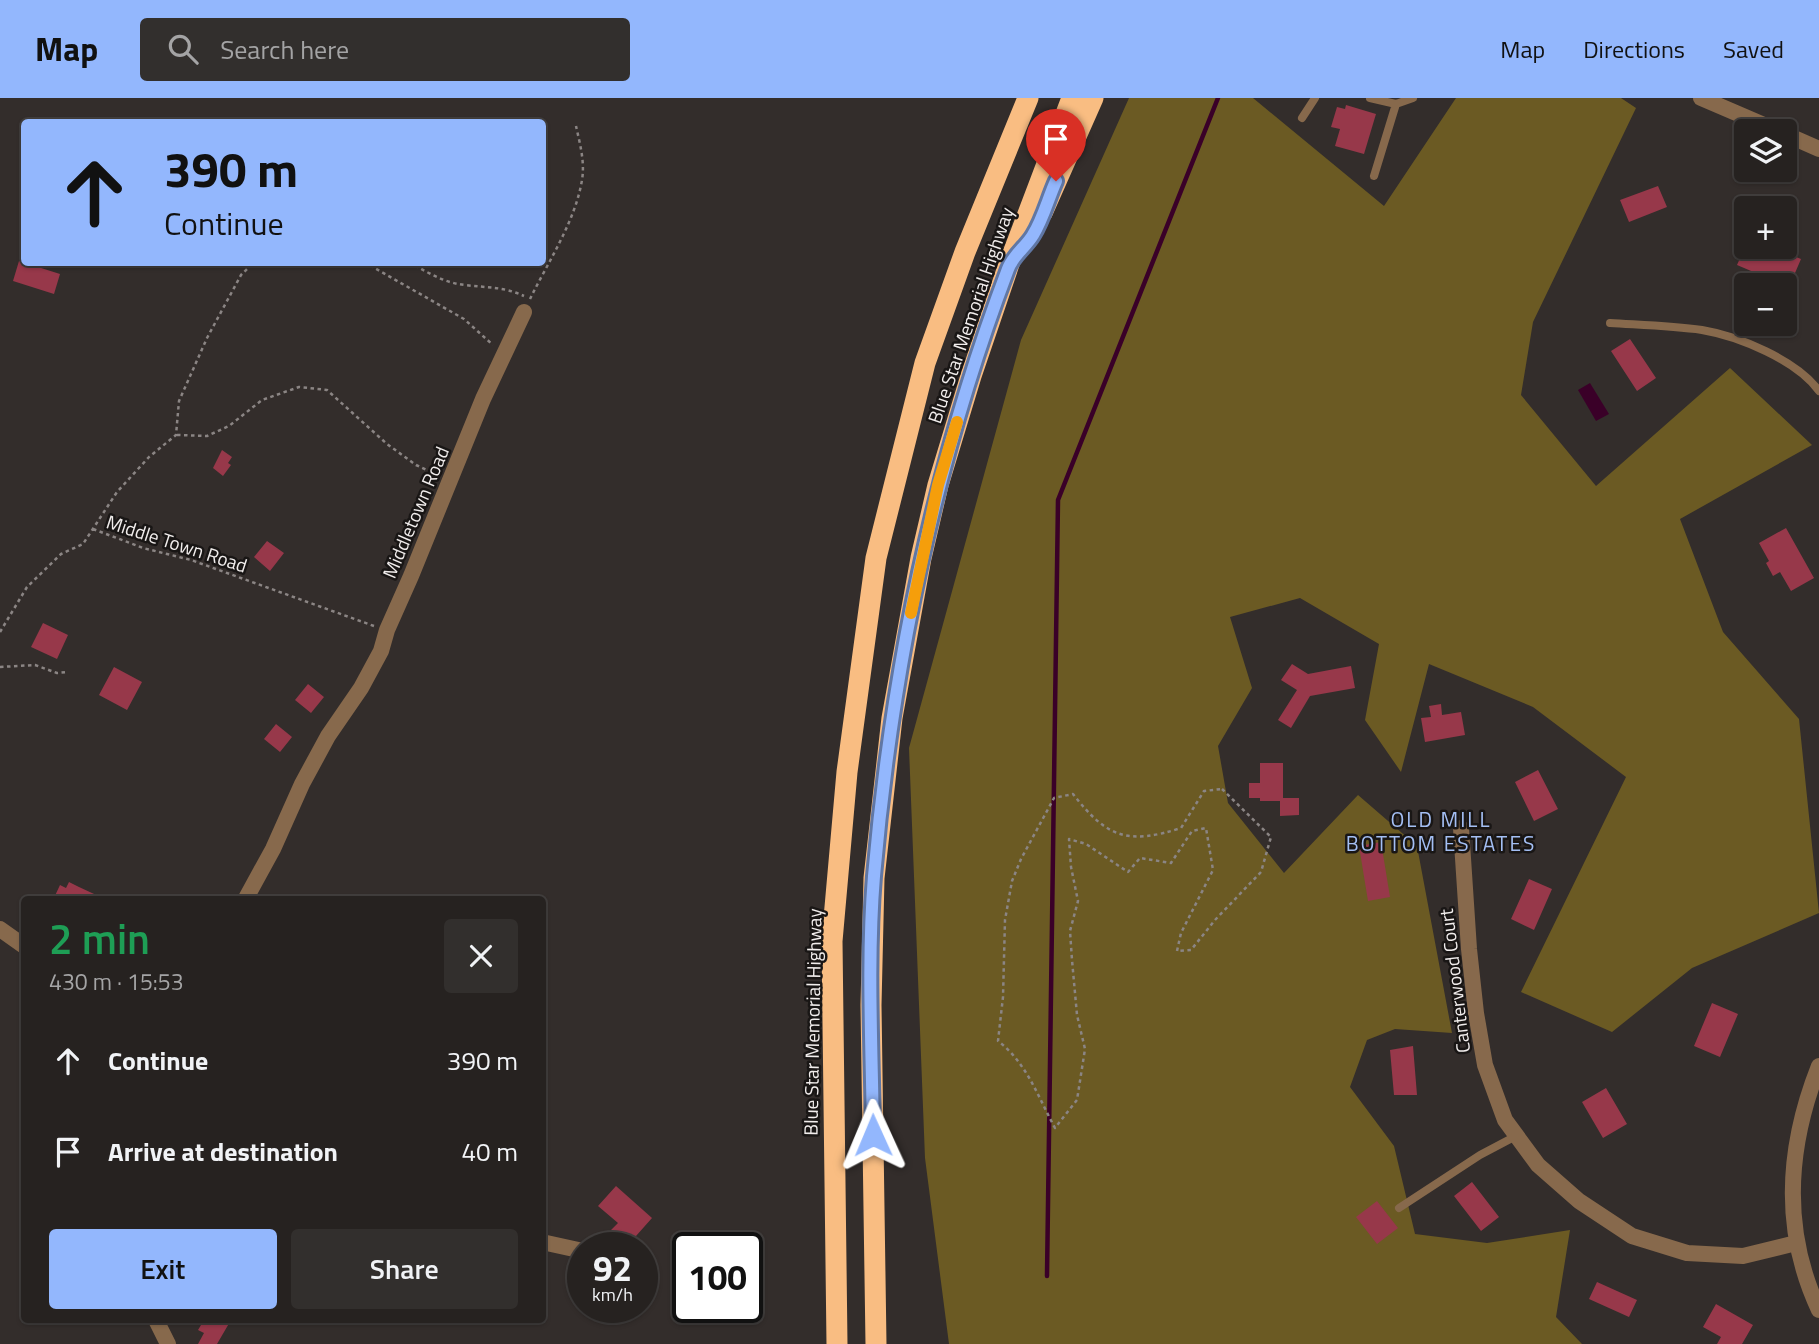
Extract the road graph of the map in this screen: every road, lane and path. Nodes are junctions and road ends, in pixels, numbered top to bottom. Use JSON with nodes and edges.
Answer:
{"nodes":[{"id":1,"x":1028,"y":98,"type":"edge"},
{"id":2,"x":1072,"y":98,"type":"edge"},
{"id":3,"x":1093,"y":98,"type":"edge"},
{"id":4,"x":1315,"y":98,"type":"edge"},
{"id":5,"x":1370,"y":98,"type":"edge"},
{"id":6,"x":1413,"y":98,"type":"edge"},
{"id":7,"x":1701,"y":98,"type":"edge"},
{"id":8,"x":1395,"y":104,"type":"junction"},
{"id":9,"x":1302,"y":118,"type":"dead end"},
{"id":10,"x":1750,"y":119,"type":"edge"},
{"id":11,"x":576,"y":127,"type":"dead end"},
{"id":12,"x":1797,"y":139,"type":"edge"},
{"id":13,"x":1819,"y":149,"type":"edge"},
{"id":14,"x":1374,"y":176,"type":"dead end"},
{"id":15,"x":1009,"y":264,"type":"junction"},
{"id":16,"x":250,"y":266,"type":"edge"},
{"id":17,"x":371,"y":266,"type":"edge"},
{"id":18,"x":416,"y":266,"type":"edge"},
{"id":19,"x":527,"y":305,"type":"junction"},
{"id":20,"x":1610,"y":323,"type":"dead end"},
{"id":21,"x":498,"y":369,"type":"junction"},
{"id":22,"x":1819,"y":391,"type":"edge"},
{"id":23,"x":176,"y":435,"type":"junction"},
{"id":24,"x":451,"y":481,"type":"junction"},
{"id":25,"x":93,"y":529,"type":"junction"},
{"id":26,"x":387,"y":630,"type":"junction"},
{"id":27,"x":0,"y":632,"type":"edge"},
{"id":28,"x":0,"y":667,"type":"edge"},
{"id":29,"x":68,"y":672,"type":"dead end"},
{"id":30,"x":1222,"y":789,"type":"joint"},
{"id":31,"x":1461,"y":828,"type":"dead end"},
{"id":32,"x":247,"y":896,"type":"edge"},
{"id":33,"x":0,"y":929,"type":"edge"},
{"id":34,"x":21,"y":944,"type":"edge"},
{"id":35,"x":1819,"y":1066,"type":"edge"},
{"id":36,"x":1517,"y":1136,"type":"junction"},
{"id":37,"x":1399,"y":1209,"type":"dead end"},
{"id":38,"x":546,"y":1243,"type":"edge"},
{"id":39,"x":1796,"y":1243,"type":"junction"},
{"id":40,"x":567,"y":1247,"type":"edge"},
{"id":41,"x":1819,"y":1310,"type":"edge"},
{"id":42,"x":158,"y":1323,"type":"edge"},
{"id":43,"x":168,"y":1344,"type":"edge"},
{"id":44,"x":837,"y":1344,"type":"edge"},
{"id":45,"x":876,"y":1344,"type":"edge"}],
"edges":[{"from":1,"to":44,"type":"highway","name":"Blue Star Memorial Highway"},
{"from":2,"to":15,"type":"highway","name":"Blue Star Memorial Highway"},
{"from":3,"to":15,"type":"highway"},
{"from":4,"to":9,"type":"lane"},
{"from":5,"to":8,"type":"lane"},
{"from":6,"to":8,"type":"lane"},
{"from":7,"to":10,"type":"street"},
{"from":8,"to":14,"type":"lane"},
{"from":11,"to":19,"type":"path"},
{"from":12,"to":13,"type":"street"},
{"from":15,"to":45,"type":"highway","name":"Blue Star Memorial Highway"},
{"from":16,"to":23,"type":"path"},
{"from":17,"to":21,"type":"path"},
{"from":18,"to":19,"type":"path"},
{"from":19,"to":21,"type":"street","name":"Middletown Road"},
{"from":20,"to":22,"type":"lane"},
{"from":21,"to":24,"type":"street","name":"Middletown Road"},
{"from":23,"to":24,"type":"path"},
{"from":23,"to":25,"type":"path"},
{"from":24,"to":26,"type":"street","name":"Middletown Road"},
{"from":25,"to":26,"type":"path","name":"Middle Town Road"},
{"from":25,"to":27,"type":"path","name":"Middle Town Road"},
{"from":26,"to":32,"type":"street","name":"Middletown Road"},
{"from":28,"to":29,"type":"path"},
{"from":30,"to":30,"type":"path"},
{"from":31,"to":36,"type":"street","name":"Canterwood Court"},
{"from":33,"to":34,"type":"street"},
{"from":35,"to":39,"type":"street"},
{"from":36,"to":37,"type":"lane"},
{"from":36,"to":39,"type":"street","name":"Canterwood Court"},
{"from":38,"to":40,"type":"street"},
{"from":39,"to":41,"type":"street"},
{"from":42,"to":43,"type":"street"}]}
